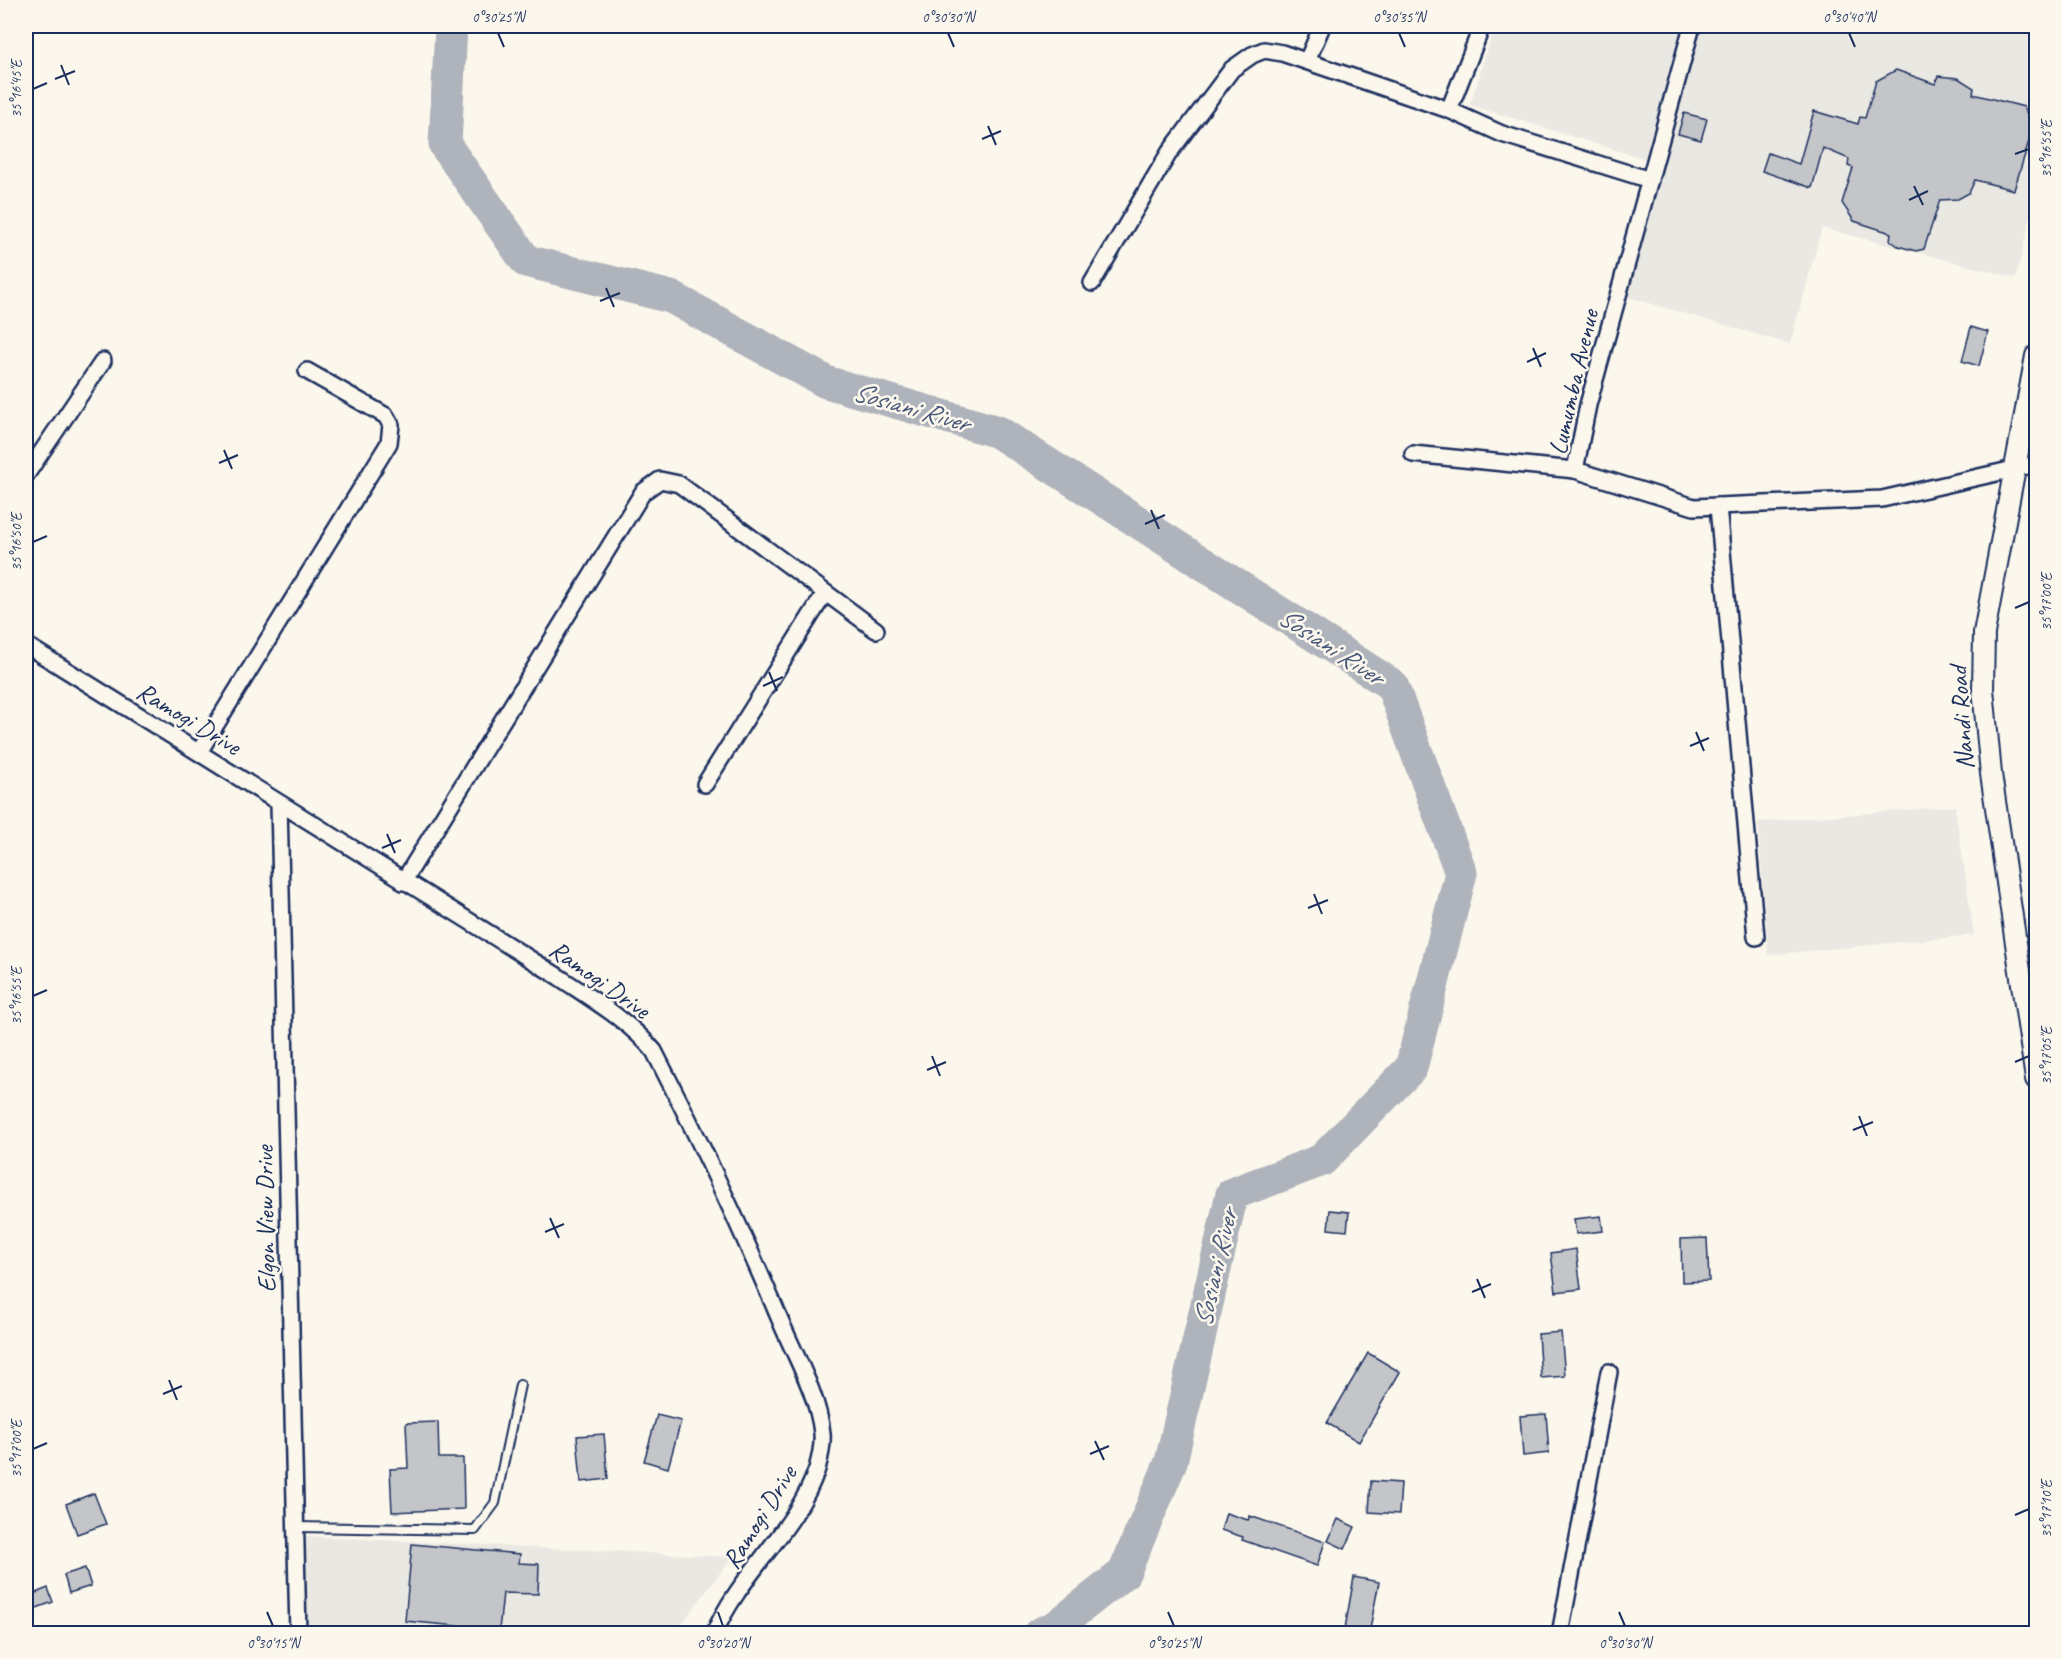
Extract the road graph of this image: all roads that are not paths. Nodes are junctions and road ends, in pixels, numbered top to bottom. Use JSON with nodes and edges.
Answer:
{"nodes":[{"id":1,"x":1322,"y":26,"type":"edge"},
{"id":2,"x":1482,"y":26,"type":"edge"},
{"id":3,"x":1692,"y":26,"type":"edge"},
{"id":4,"x":1307,"y":61,"type":"junction"},
{"id":5,"x":1449,"y":110,"type":"junction"},
{"id":6,"x":1650,"y":180,"type":"junction"},
{"id":7,"x":1092,"y":283,"type":"dead end"},
{"id":8,"x":2037,"y":356,"type":"edge"},
{"id":9,"x":103,"y":361,"type":"dead end"},
{"id":10,"x":307,"y":371,"type":"dead end"},
{"id":11,"x":1413,"y":453,"type":"dead end"},
{"id":12,"x":2037,"y":464,"type":"edge"},
{"id":13,"x":1575,"y":470,"type":"junction"},
{"id":14,"x":2016,"y":470,"type":"junction"},
{"id":15,"x":26,"y":475,"type":"edge"},
{"id":16,"x":1718,"y":506,"type":"junction"},
{"id":17,"x":825,"y":593,"type":"junction"},
{"id":18,"x":876,"y":630,"type":"dead end"},
{"id":19,"x":26,"y":645,"type":"edge"},
{"id":20,"x":198,"y":752,"type":"junction"},
{"id":21,"x":705,"y":784,"type":"dead end"},
{"id":22,"x":279,"y":803,"type":"junction"},
{"id":23,"x":403,"y":882,"type":"junction"},
{"id":24,"x":1756,"y":937,"type":"dead end"},
{"id":25,"x":2037,"y":1079,"type":"edge"},
{"id":26,"x":1609,"y":1372,"type":"dead end"},
{"id":27,"x":520,"y":1385,"type":"dead end"},
{"id":28,"x":297,"y":1527,"type":"junction"},
{"id":29,"x":298,"y":1634,"type":"edge"},
{"id":30,"x":714,"y":1634,"type":"edge"},
{"id":31,"x":1560,"y":1634,"type":"edge"}],
"edges":[{"from":1,"to":4,"type":"street"},
{"from":2,"to":5,"type":"street"},
{"from":3,"to":6,"type":"street","name":"Lumumba Avenue"},
{"from":4,"to":5,"type":"street"},
{"from":4,"to":7,"type":"street"},
{"from":5,"to":6,"type":"street"},
{"from":6,"to":13,"type":"street","name":"Lumumba Avenue"},
{"from":8,"to":14,"type":"street","name":"Nandi Road"},
{"from":9,"to":15,"type":"street"},
{"from":10,"to":20,"type":"street"},
{"from":11,"to":13,"type":"street"},
{"from":12,"to":14,"type":"street","name":"Lumumba Avenue"},
{"from":13,"to":16,"type":"street","name":"Lumumba Avenue"},
{"from":14,"to":16,"type":"street","name":"Lumumba Avenue"},
{"from":14,"to":25,"type":"street","name":"Nandi Road"},
{"from":16,"to":24,"type":"street"},
{"from":17,"to":18,"type":"street"},
{"from":17,"to":21,"type":"street"},
{"from":17,"to":23,"type":"street"},
{"from":19,"to":20,"type":"street","name":"Ramogi Drive"},
{"from":20,"to":22,"type":"street","name":"Ramogi Drive"},
{"from":22,"to":23,"type":"street","name":"Ramogi Drive"},
{"from":22,"to":28,"type":"street","name":"Elgon View Drive"},
{"from":23,"to":30,"type":"street","name":"Ramogi Drive"},
{"from":26,"to":31,"type":"street"},
{"from":27,"to":28,"type":"lane"},
{"from":28,"to":29,"type":"street","name":"Elgon View Drive"}]}
